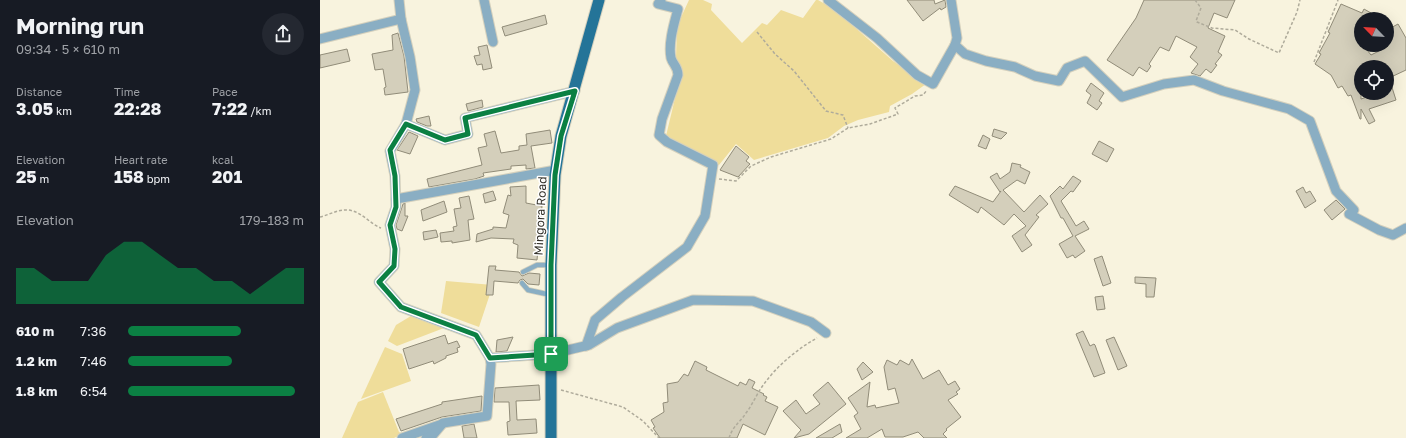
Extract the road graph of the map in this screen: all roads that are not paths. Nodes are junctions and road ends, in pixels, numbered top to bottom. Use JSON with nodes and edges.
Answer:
{"nodes":[{"id":1,"x":398,"y":0,"type":"edge"},
{"id":2,"x":484,"y":0,"type":"edge"},
{"id":3,"x":599,"y":0,"type":"edge"},
{"id":4,"x":661,"y":0,"type":"edge"},
{"id":5,"x":828,"y":0,"type":"edge"},
{"id":6,"x":951,"y":0,"type":"edge"},
{"id":7,"x":401,"y":19,"type":"junction"},
{"id":8,"x":320,"y":39,"type":"edge"},
{"id":9,"x":493,"y":42,"type":"dead end"},
{"id":10,"x":955,"y":45,"type":"junction"},
{"id":11,"x":575,"y":91,"type":"junction"},
{"id":12,"x":406,"y":124,"type":"junction"},
{"id":13,"x":556,"y":170,"type":"junction"},
{"id":14,"x":396,"y":199,"type":"junction"},
{"id":15,"x":1406,"y":228,"type":"edge"},
{"id":16,"x":551,"y":265,"type":"junction"},
{"id":17,"x":523,"y":272,"type":"dead end"},
{"id":18,"x":522,"y":283,"type":"dead end"},
{"id":19,"x":551,"y":294,"type":"junction"},
{"id":20,"x":826,"y":333,"type":"road end"},
{"id":21,"x":586,"y":346,"type":"junction"},
{"id":22,"x":551,"y":354,"type":"junction"},
{"id":23,"x":490,"y":358,"type":"junction"},
{"id":24,"x":443,"y":423,"type":"junction"},
{"id":25,"x":402,"y":438,"type":"edge"},
{"id":26,"x":426,"y":438,"type":"edge"},
{"id":27,"x":551,"y":438,"type":"edge"}],
"edges":[{"from":1,"to":7,"type":"street"},
{"from":2,"to":9,"type":"street"},
{"from":3,"to":11,"type":"main road","name":"Mingora Road"},
{"from":4,"to":21,"type":"street"},
{"from":5,"to":10,"type":"street"},
{"from":6,"to":10,"type":"street"},
{"from":7,"to":8,"type":"street"},
{"from":7,"to":12,"type":"street"},
{"from":10,"to":15,"type":"street"},
{"from":11,"to":12,"type":"street"},
{"from":11,"to":13,"type":"main road","name":"Mingora Road"},
{"from":12,"to":14,"type":"street"},
{"from":13,"to":14,"type":"street"},
{"from":13,"to":16,"type":"main road","name":"Mingora Road"},
{"from":14,"to":23,"type":"street"},
{"from":16,"to":17,"type":"lane"},
{"from":16,"to":19,"type":"main road","name":"Mingora Road"},
{"from":18,"to":19,"type":"lane"},
{"from":19,"to":22,"type":"main road","name":"Mingora Road"},
{"from":20,"to":21,"type":"street"},
{"from":21,"to":22,"type":"street"},
{"from":22,"to":23,"type":"street"},
{"from":22,"to":27,"type":"main road","name":"Mingora Road"},
{"from":23,"to":24,"type":"street"},
{"from":24,"to":25,"type":"street"},
{"from":24,"to":26,"type":"street"}]}
